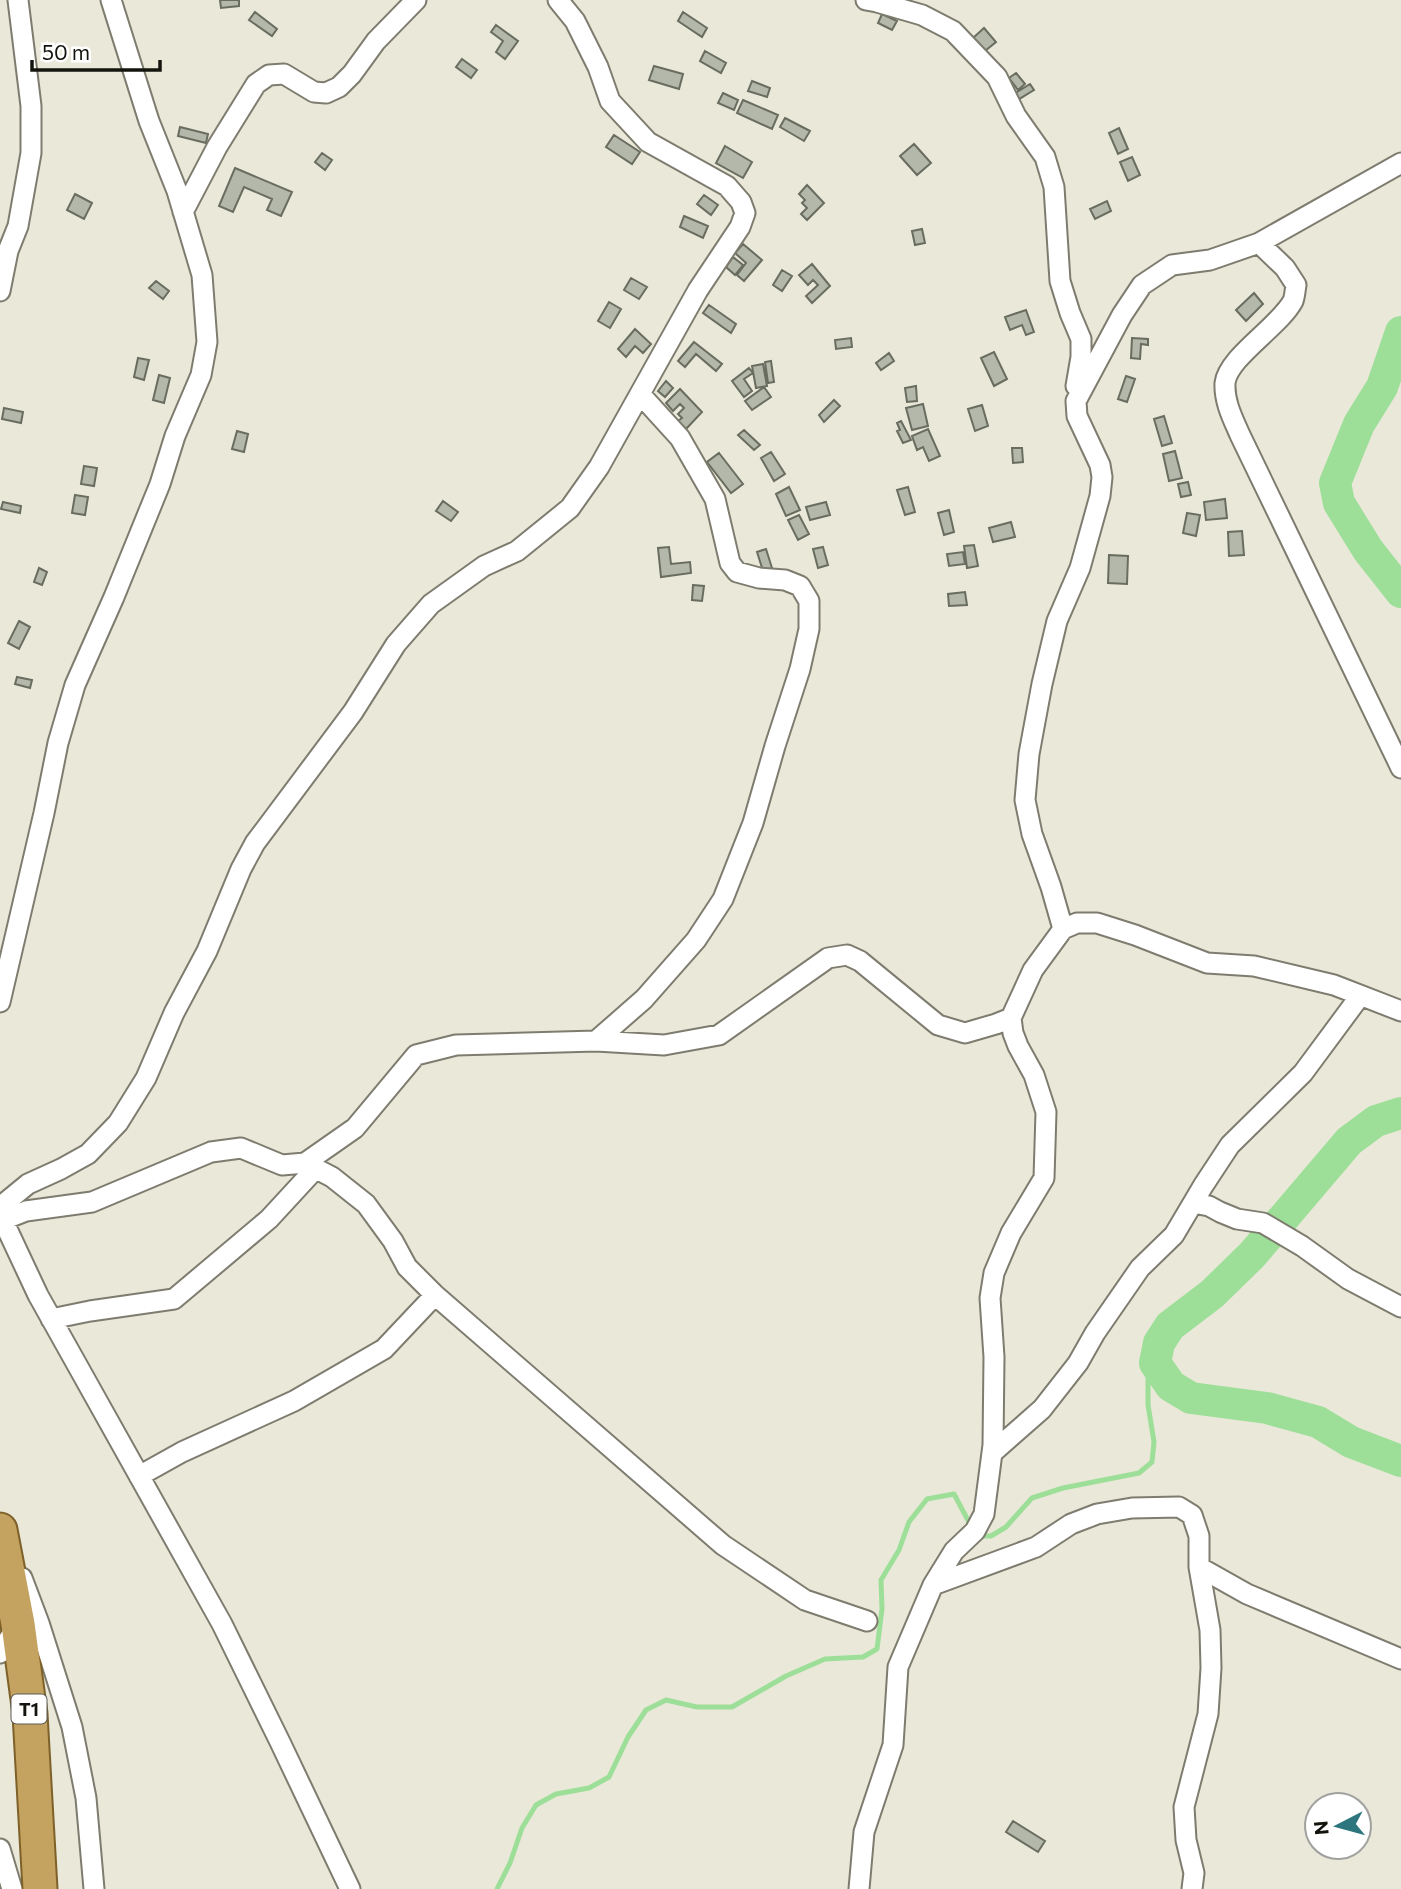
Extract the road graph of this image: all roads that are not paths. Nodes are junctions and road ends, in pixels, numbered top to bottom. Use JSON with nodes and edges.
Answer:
{"nodes":[{"id":1,"x":18,"y":0,"type":"edge"},
{"id":2,"x":111,"y":0,"type":"edge"},
{"id":3,"x":416,"y":0,"type":"edge"},
{"id":4,"x":558,"y":0,"type":"edge"},
{"id":5,"x":866,"y":0,"type":"edge"},
{"id":6,"x":1401,"y":163,"type":"edge"},
{"id":7,"x":183,"y":212,"type":"junction"},
{"id":8,"x":1259,"y":243,"type":"junction"},
{"id":9,"x":0,"y":291,"type":"edge"},
{"id":10,"x":640,"y":394,"type":"junction"},
{"id":11,"x":1076,"y":401,"type":"junction"},
{"id":12,"x":1401,"y":768,"type":"edge"},
{"id":13,"x":1063,"y":929,"type":"junction"},
{"id":14,"x":1360,"y":996,"type":"junction"},
{"id":15,"x":0,"y":1002,"type":"edge"},
{"id":16,"x":1401,"y":1011,"type":"edge"},
{"id":17,"x":1011,"y":1018,"type":"junction"},
{"id":18,"x":596,"y":1041,"type":"junction"},
{"id":19,"x":310,"y":1166,"type":"junction"},
{"id":20,"x":1193,"y":1203,"type":"junction"},
{"id":21,"x":1,"y":1213,"type":"edge"},
{"id":22,"x":435,"y":1295,"type":"junction"},
{"id":23,"x":1401,"y":1307,"type":"edge"},
{"id":24,"x":51,"y":1319,"type":"junction"},
{"id":25,"x":992,"y":1453,"type":"junction"},
{"id":26,"x":139,"y":1476,"type":"junction"},
{"id":27,"x":1,"y":1535,"type":"edge"},
{"id":28,"x":1199,"y":1567,"type":"junction"},
{"id":29,"x":933,"y":1585,"type":"junction"},
{"id":30,"x":867,"y":1621,"type":"dead end"},
{"id":31,"x":18,"y":1623,"type":"junction"},
{"id":32,"x":0,"y":1653,"type":"edge"},
{"id":33,"x":1401,"y":1658,"type":"edge"},
{"id":34,"x":0,"y":1849,"type":"edge"},
{"id":35,"x":12,"y":1889,"type":"edge"},
{"id":36,"x":40,"y":1889,"type":"edge"},
{"id":37,"x":94,"y":1889,"type":"edge"},
{"id":38,"x":350,"y":1889,"type":"edge"},
{"id":39,"x":859,"y":1889,"type":"edge"},
{"id":40,"x":1192,"y":1889,"type":"edge"}],
"edges":[{"from":1,"to":9,"type":"street"},
{"from":2,"to":7,"type":"street"},
{"from":3,"to":7,"type":"street"},
{"from":4,"to":10,"type":"street"},
{"from":5,"to":11,"type":"street"},
{"from":6,"to":8,"type":"street"},
{"from":7,"to":15,"type":"street"},
{"from":8,"to":11,"type":"street"},
{"from":8,"to":12,"type":"street"},
{"from":10,"to":18,"type":"street"},
{"from":10,"to":21,"type":"street"},
{"from":11,"to":13,"type":"street"},
{"from":13,"to":14,"type":"street"},
{"from":13,"to":17,"type":"street"},
{"from":14,"to":16,"type":"street"},
{"from":14,"to":20,"type":"street"},
{"from":17,"to":18,"type":"street"},
{"from":17,"to":25,"type":"street"},
{"from":18,"to":19,"type":"street"},
{"from":19,"to":21,"type":"street"},
{"from":19,"to":22,"type":"street"},
{"from":19,"to":24,"type":"street"},
{"from":20,"to":23,"type":"street"},
{"from":20,"to":25,"type":"street"},
{"from":21,"to":24,"type":"street"},
{"from":22,"to":26,"type":"street"},
{"from":22,"to":30,"type":"street"},
{"from":24,"to":26,"type":"street"},
{"from":25,"to":29,"type":"street"},
{"from":26,"to":38,"type":"street"},
{"from":27,"to":31,"type":"highway","number":"T1"},
{"from":27,"to":37,"type":"street"},
{"from":28,"to":29,"type":"street"},
{"from":28,"to":33,"type":"street"},
{"from":28,"to":40,"type":"street"},
{"from":29,"to":39,"type":"street"},
{"from":31,"to":32,"type":"street"},
{"from":31,"to":36,"type":"highway","number":"T1"},
{"from":34,"to":35,"type":"street"}]}
